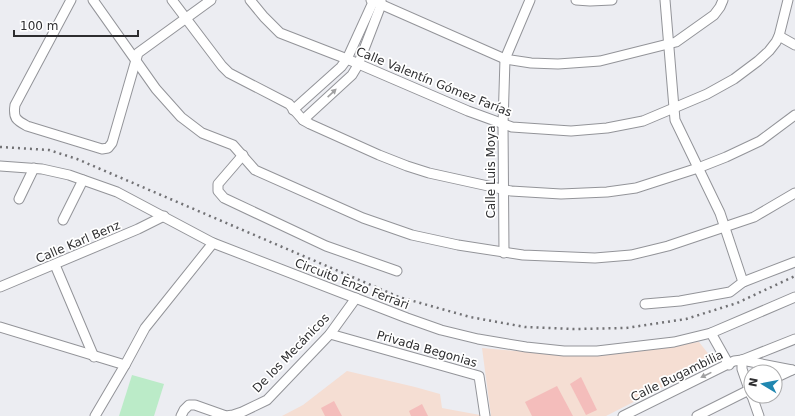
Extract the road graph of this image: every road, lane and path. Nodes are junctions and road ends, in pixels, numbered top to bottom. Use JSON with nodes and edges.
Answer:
{"nodes":[{"id":1,"x":71,"y":0,"type":"edge"},
{"id":2,"x":93,"y":0,"type":"edge"},
{"id":3,"x":172,"y":0,"type":"edge"},
{"id":4,"x":211,"y":0,"type":"edge"},
{"id":5,"x":250,"y":0,"type":"edge"},
{"id":6,"x":530,"y":0,"type":"edge"},
{"id":7,"x":576,"y":0,"type":"edge"},
{"id":8,"x":591,"y":0,"type":"edge"},
{"id":9,"x":612,"y":0,"type":"edge"},
{"id":10,"x":666,"y":0,"type":"edge"},
{"id":11,"x":723,"y":0,"type":"edge"},
{"id":12,"x":788,"y":0,"type":"edge"},
{"id":13,"x":376,"y":1,"type":"edge"},
{"id":14,"x":185,"y":18,"type":"junction"},
{"id":15,"x":780,"y":36,"type":"junction"},
{"id":16,"x":669,"y":43,"type":"junction"},
{"id":17,"x":795,"y":45,"type":"edge"},
{"id":18,"x":505,"y":59,"type":"junction"},
{"id":19,"x":347,"y":60,"type":"junction"},
{"id":20,"x":136,"y":62,"type":"junction"},
{"id":21,"x":358,"y":65,"type":"junction"},
{"id":22,"x":674,"y":109,"type":"junction"},
{"id":23,"x":293,"y":110,"type":"junction"},
{"id":24,"x":795,"y":114,"type":"edge"},
{"id":25,"x":303,"y":120,"type":"junction"},
{"id":26,"x":503,"y":124,"type":"junction"},
{"id":27,"x":243,"y":155,"type":"junction"},
{"id":28,"x":0,"y":166,"type":"edge"},
{"id":29,"x":34,"y":168,"type":"junction"},
{"id":30,"x":698,"y":168,"type":"junction"},
{"id":31,"x":83,"y":180,"type":"junction"},
{"id":32,"x":503,"y":188,"type":"junction"},
{"id":33,"x":795,"y":193,"type":"edge"},
{"id":34,"x":18,"y":199,"type":"dead end"},
{"id":35,"x":164,"y":216,"type":"junction"},
{"id":36,"x":63,"y":220,"type":"dead end"},
{"id":37,"x":726,"y":227,"type":"junction"},
{"id":38,"x":213,"y":243,"type":"junction"},
{"id":39,"x":504,"y":253,"type":"junction"},
{"id":40,"x":795,"y":262,"type":"edge"},
{"id":41,"x":55,"y":265,"type":"junction"},
{"id":42,"x":397,"y":271,"type":"dead end"},
{"id":43,"x":743,"y":282,"type":"junction"},
{"id":44,"x":0,"y":287,"type":"edge"},
{"id":45,"x":795,"y":297,"type":"edge"},
{"id":46,"x":356,"y":298,"type":"junction"},
{"id":47,"x":645,"y":304,"type":"dead end"},
{"id":48,"x":0,"y":327,"type":"edge"},
{"id":49,"x":711,"y":333,"type":"junction"},
{"id":50,"x":330,"y":334,"type":"junction"},
{"id":51,"x":795,"y":339,"type":"edge"},
{"id":52,"x":94,"y":356,"type":"junction"},
{"id":53,"x":742,"y":360,"type":"junction"},
{"id":54,"x":125,"y":365,"type":"junction"},
{"id":55,"x":729,"y":365,"type":"junction"},
{"id":56,"x":793,"y":369,"type":"edge"},
{"id":57,"x":743,"y":372,"type":"edge"},
{"id":58,"x":783,"y":374,"type":"edge"},
{"id":59,"x":743,"y":396,"type":"edge"},
{"id":60,"x":755,"y":404,"type":"edge"},
{"id":61,"x":95,"y":416,"type":"edge"},
{"id":62,"x":181,"y":416,"type":"edge"},
{"id":63,"x":485,"y":416,"type":"edge"},
{"id":64,"x":623,"y":416,"type":"edge"},
{"id":65,"x":697,"y":416,"type":"edge"},
{"id":66,"x":759,"y":416,"type":"edge"}],
"edges":[{"from":1,"to":20,"type":"street"},
{"from":2,"to":20,"type":"street"},
{"from":3,"to":14,"type":"street"},
{"from":4,"to":14,"type":"street"},
{"from":5,"to":19,"type":"street","name":"Calle Valentín Gómez Farías"},
{"from":6,"to":18,"type":"street","name":"Calle Luis Moya"},
{"from":7,"to":8,"type":"street"},
{"from":8,"to":9,"type":"street"},
{"from":10,"to":16,"type":"street"},
{"from":11,"to":16,"type":"street"},
{"from":12,"to":15,"type":"street","name":"Calle Valentín Gómez Farías"},
{"from":13,"to":18,"type":"street"},
{"from":13,"to":19,"type":"street"},
{"from":13,"to":21,"type":"street"},
{"from":14,"to":20,"type":"street"},
{"from":14,"to":23,"type":"street"},
{"from":15,"to":17,"type":"street"},
{"from":15,"to":22,"type":"street","name":"Calle Valentín Gómez Farías"},
{"from":16,"to":18,"type":"street"},
{"from":16,"to":22,"type":"street"},
{"from":18,"to":26,"type":"street","name":"Calle Luis Moya"},
{"from":19,"to":21,"type":"street","name":"Calle Valentín Gómez Farías"},
{"from":19,"to":23,"type":"street"},
{"from":20,"to":27,"type":"street"},
{"from":25,"to":21,"type":"street","one_way":true},
{"from":21,"to":26,"type":"street","name":"Calle Valentín Gómez Farías"},
{"from":22,"to":26,"type":"street","name":"Calle Valentín Gómez Farías"},
{"from":22,"to":30,"type":"street"},
{"from":23,"to":25,"type":"street"},
{"from":24,"to":30,"type":"street"},
{"from":25,"to":32,"type":"street"},
{"from":26,"to":32,"type":"street","name":"Calle Luis Moya"},
{"from":27,"to":39,"type":"street"},
{"from":27,"to":42,"type":"street"},
{"from":28,"to":29,"type":"street","name":"Circuito Enzo Ferrari"},
{"from":29,"to":31,"type":"street","name":"Circuito Enzo Ferrari"},
{"from":29,"to":34,"type":"street"},
{"from":30,"to":32,"type":"street"},
{"from":30,"to":37,"type":"street"},
{"from":31,"to":35,"type":"street","name":"Circuito Enzo Ferrari"},
{"from":31,"to":36,"type":"street"},
{"from":32,"to":39,"type":"street","name":"Calle Luis Moya"},
{"from":33,"to":37,"type":"street"},
{"from":35,"to":38,"type":"street","name":"Circuito Enzo Ferrari"},
{"from":35,"to":41,"type":"street","name":"Calle Karl Benz"},
{"from":37,"to":39,"type":"street"},
{"from":37,"to":43,"type":"street"},
{"from":38,"to":46,"type":"street","name":"Circuito Enzo Ferrari"},
{"from":38,"to":54,"type":"street"},
{"from":40,"to":43,"type":"street"},
{"from":41,"to":44,"type":"street","name":"Calle Karl Benz"},
{"from":41,"to":52,"type":"street"},
{"from":43,"to":47,"type":"street"},
{"from":45,"to":49,"type":"street","name":"Circuito Enzo Ferrari"},
{"from":46,"to":49,"type":"street","name":"Circuito Enzo Ferrari"},
{"from":46,"to":50,"type":"street","name":"De los Mecánicos"},
{"from":48,"to":52,"type":"street"},
{"from":49,"to":55,"type":"street"},
{"from":50,"to":62,"type":"street","name":"De los Mecánicos"},
{"from":50,"to":63,"type":"street","name":"Privada Begonias"},
{"from":51,"to":53,"type":"street","name":"Calle Bugambilia"},
{"from":52,"to":54,"type":"street"},
{"from":53,"to":55,"type":"street","name":"Calle Bugambilia"},
{"from":53,"to":56,"type":"street"},
{"from":53,"to":57,"type":"street"},
{"from":54,"to":61,"type":"street"},
{"from":55,"to":64,"type":"street","name":"Calle Bugambilia","one_way":true},
{"from":56,"to":58,"type":"street"},
{"from":59,"to":65,"type":"street"},
{"from":60,"to":66,"type":"street"}]}
